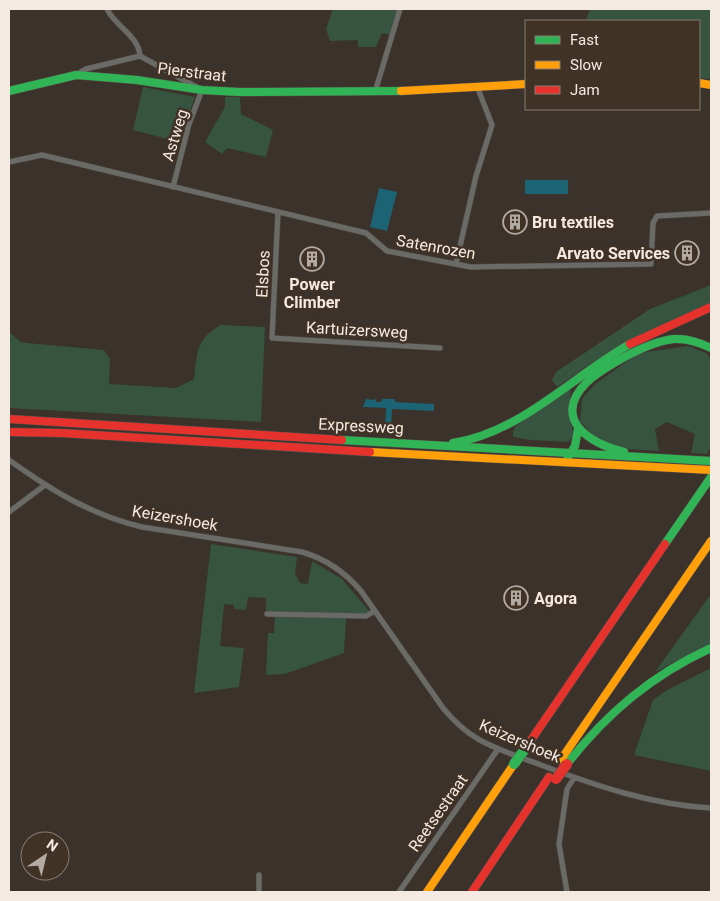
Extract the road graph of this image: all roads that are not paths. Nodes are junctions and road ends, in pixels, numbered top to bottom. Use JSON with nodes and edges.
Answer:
{"nodes":[{"id":1,"x":107,"y":9,"type":"edge"},
{"id":2,"x":400,"y":9,"type":"edge"},
{"id":3,"x":140,"y":56,"type":"junction"},
{"id":4,"x":76,"y":74,"type":"junction"},
{"id":5,"x":525,"y":84,"type":"edge"},
{"id":6,"x":477,"y":86,"type":"junction"},
{"id":7,"x":9,"y":90,"type":"edge"},
{"id":8,"x":202,"y":90,"type":"junction"},
{"id":9,"x":375,"y":92,"type":"junction"},
{"id":10,"x":9,"y":162,"type":"edge"},
{"id":11,"x":173,"y":187,"type":"junction"},
{"id":12,"x":278,"y":212,"type":"junction"},
{"id":13,"x":711,"y":213,"type":"edge"},
{"id":14,"x":456,"y":264,"type":"junction"},
{"id":15,"x":711,"y":307,"type":"edge"},
{"id":16,"x":272,"y":338,"type":"joint"},
{"id":17,"x":440,"y":348,"type":"dead end"},
{"id":18,"x":711,"y":348,"type":"edge"},
{"id":19,"x":9,"y":419,"type":"edge"},
{"id":20,"x":578,"y":429,"type":"junction"},
{"id":21,"x":499,"y":430,"type":"junction"},
{"id":22,"x":9,"y":432,"type":"edge"},
{"id":23,"x":429,"y":445,"type":"junction"},
{"id":24,"x":500,"y":450,"type":"junction"},
{"id":25,"x":571,"y":455,"type":"junction"},
{"id":26,"x":662,"y":459,"type":"junction"},
{"id":27,"x":9,"y":460,"type":"edge"},
{"id":28,"x":510,"y":461,"type":"junction"},
{"id":29,"x":711,"y":461,"type":"edge"},
{"id":30,"x":563,"y":463,"type":"junction"},
{"id":31,"x":711,"y":470,"type":"edge"},
{"id":32,"x":711,"y":477,"type":"edge"},
{"id":33,"x":45,"y":485,"type":"junction"},
{"id":34,"x":9,"y":512,"type":"edge"},
{"id":35,"x":711,"y":540,"type":"edge"},
{"id":36,"x":375,"y":611,"type":"junction"},
{"id":37,"x":267,"y":614,"type":"dead end"},
{"id":38,"x":711,"y":648,"type":"edge"},
{"id":39,"x":498,"y":749,"type":"junction"},
{"id":40,"x":564,"y":763,"type":"junction"},
{"id":41,"x":574,"y":778,"type":"junction"},
{"id":42,"x":711,"y":808,"type":"edge"},
{"id":43,"x":259,"y":875,"type":"dead end"},
{"id":44,"x":259,"y":892,"type":"edge"},
{"id":45,"x":399,"y":892,"type":"edge"},
{"id":46,"x":427,"y":892,"type":"edge"},
{"id":47,"x":472,"y":892,"type":"edge"},
{"id":48,"x":567,"y":892,"type":"edge"}],
"edges":[{"from":1,"to":3,"type":"street","name":"Pierstraat"},
{"from":2,"to":9,"type":"street"},
{"from":3,"to":4,"type":"street"},
{"from":3,"to":8,"type":"street"},
{"from":4,"to":7,"type":"main road","name":"Pierstraat"},
{"from":4,"to":8,"type":"main road","name":"Pierstraat"},
{"from":5,"to":6,"type":"main road","name":"Pierstraat"},
{"from":6,"to":9,"type":"main road","name":"Pierstraat"},
{"from":6,"to":14,"type":"street"},
{"from":8,"to":9,"type":"main road","name":"Pierstraat"},
{"from":8,"to":11,"type":"street","name":"Astweg"},
{"from":10,"to":11,"type":"street","name":"Satenrozen"},
{"from":11,"to":12,"type":"street","name":"Satenrozen"},
{"from":12,"to":14,"type":"street","name":"Satenrozen"},
{"from":12,"to":16,"type":"street","name":"Elsbos"},
{"from":13,"to":14,"type":"street","name":"Satenrozen"},
{"from":15,"to":21,"type":"main road"},
{"from":16,"to":17,"type":"street","name":"Kartuizersweg"},
{"from":18,"to":20,"type":"main road"},
{"from":19,"to":23,"type":"main road","name":"Expressweg"},
{"from":20,"to":25,"type":"main road"},
{"from":20,"to":26,"type":"main road"},
{"from":21,"to":23,"type":"main road"},
{"from":21,"to":24,"type":"main road"},
{"from":22,"to":28,"type":"main road","name":"Expressweg"},
{"from":23,"to":24,"type":"main road","name":"Expressweg"},
{"from":24,"to":25,"type":"main road","name":"Expressweg"},
{"from":24,"to":28,"type":"main road"},
{"from":25,"to":26,"type":"main road","name":"Expressweg"},
{"from":25,"to":30,"type":"main road"},
{"from":26,"to":29,"type":"main road","name":"Expressweg"},
{"from":27,"to":33,"type":"street","name":"Keizershoek"},
{"from":28,"to":30,"type":"main road","name":"Expressweg"},
{"from":30,"to":31,"type":"main road","name":"Expressweg"},
{"from":32,"to":46,"type":"main road","bridge":true},
{"from":33,"to":34,"type":"street"},
{"from":33,"to":36,"type":"street","name":"Keizershoek"},
{"from":35,"to":40,"type":"main road"},
{"from":36,"to":37,"type":"street"},
{"from":36,"to":39,"type":"street","name":"Keizershoek"},
{"from":38,"to":40,"type":"main road"},
{"from":39,"to":41,"type":"street","name":"Keizershoek"},
{"from":39,"to":45,"type":"street","name":"Reetsestraat"},
{"from":40,"to":47,"type":"main road"},
{"from":41,"to":42,"type":"street","name":"Keizershoek"},
{"from":41,"to":48,"type":"street"},
{"from":43,"to":44,"type":"street"}]}
